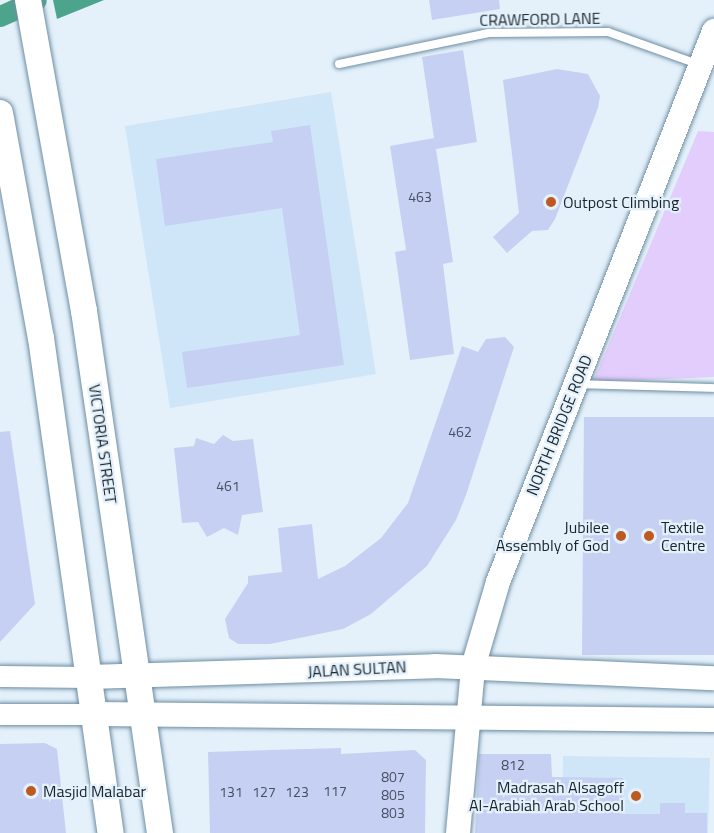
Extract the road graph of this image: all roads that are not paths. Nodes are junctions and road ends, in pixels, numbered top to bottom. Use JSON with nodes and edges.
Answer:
{"nodes":[{"id":1,"x":28,"y":0,"type":"edge"},
{"id":2,"x":714,"y":31,"type":"edge"},
{"id":3,"x":339,"y":64,"type":"dead end"},
{"id":4,"x":703,"y":67,"type":"junction"},
{"id":5,"x":0,"y":113,"type":"edge"},
{"id":6,"x":576,"y":384,"type":"junction"},
{"id":7,"x":714,"y":388,"type":"edge"},
{"id":8,"x":473,"y":667,"type":"junction"},
{"id":9,"x":0,"y":676,"type":"edge"},
{"id":10,"x":89,"y":676,"type":"junction"},
{"id":11,"x":136,"y":676,"type":"junction"},
{"id":12,"x":714,"y":678,"type":"edge"},
{"id":13,"x":141,"y":713,"type":"junction"},
{"id":14,"x":0,"y":714,"type":"edge"},
{"id":15,"x":95,"y":714,"type":"junction"},
{"id":16,"x":466,"y":717,"type":"junction"},
{"id":17,"x":714,"y":720,"type":"edge"},
{"id":18,"x":111,"y":833,"type":"edge"},
{"id":19,"x":160,"y":833,"type":"edge"},
{"id":20,"x":458,"y":833,"type":"edge"}],
"edges":[{"from":1,"to":11,"type":"main road","name":"VICTORIA STREET"},
{"from":2,"to":4,"type":"main road","name":"NORTH BRIDGE ROAD"},
{"from":3,"to":4,"type":"lane","name":"CRAWFORD LANE"},
{"from":4,"to":6,"type":"main road","name":"NORTH BRIDGE ROAD"},
{"from":5,"to":10,"type":"main road"},
{"from":6,"to":7,"type":"lane"},
{"from":6,"to":8,"type":"main road","name":"NORTH BRIDGE ROAD"},
{"from":8,"to":11,"type":"main road","name":"JALAN SULTAN"},
{"from":8,"to":12,"type":"main road","name":"JALAN SULTAN"},
{"from":8,"to":16,"type":"main road","name":"NORTH BRIDGE ROAD"},
{"from":9,"to":10,"type":"street","name":"JALAN SULTAN"},
{"from":10,"to":11,"type":"main road","name":"JALAN SULTAN"},
{"from":10,"to":15,"type":"main road"},
{"from":11,"to":13,"type":"main road","name":"VICTORIA STREET"},
{"from":13,"to":15,"type":"main road"},
{"from":13,"to":16,"type":"main road"},
{"from":13,"to":19,"type":"main road","name":"VICTORIA STREET"},
{"from":14,"to":15,"type":"street"},
{"from":15,"to":18,"type":"main road"},
{"from":16,"to":17,"type":"main road"},
{"from":16,"to":20,"type":"main road","name":"NORTH BRIDGE ROAD"}]}
